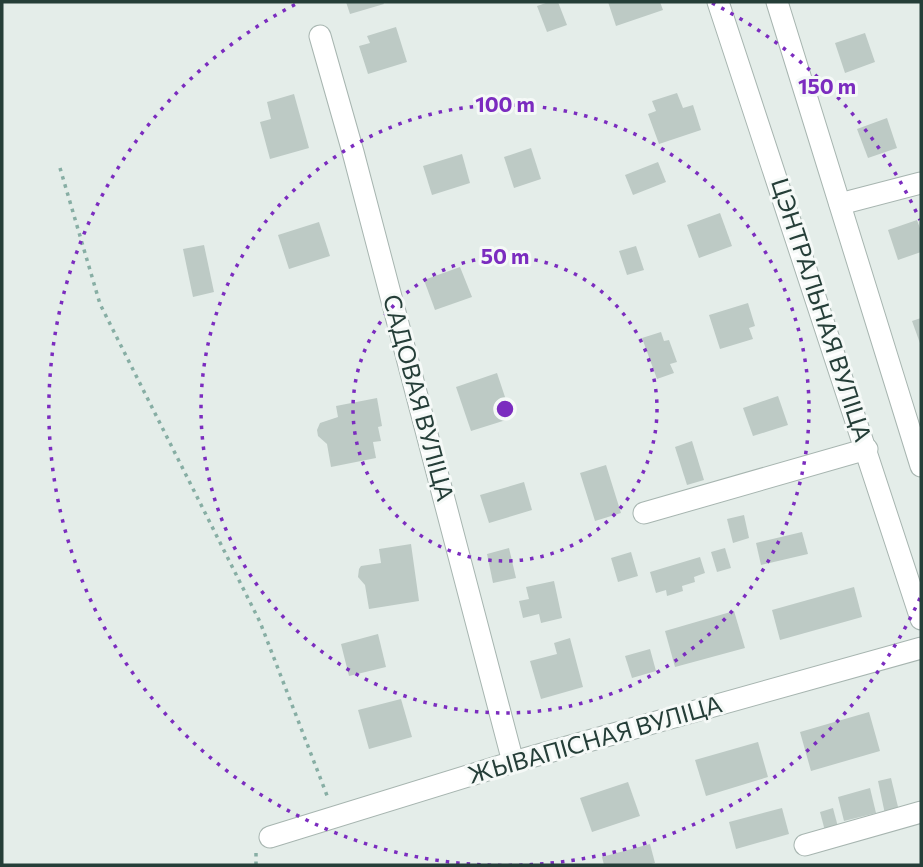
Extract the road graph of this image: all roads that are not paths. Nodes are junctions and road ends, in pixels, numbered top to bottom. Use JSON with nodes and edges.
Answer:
{"nodes":[{"id":1,"x":718,"y":2,"type":"edge"},
{"id":2,"x":777,"y":2,"type":"edge"},
{"id":3,"x":320,"y":36,"type":"dead end"},
{"id":4,"x":921,"y":183,"type":"edge"},
{"id":5,"x":839,"y":204,"type":"junction"},
{"id":6,"x":867,"y":449,"type":"junction"},
{"id":7,"x":921,"y":466,"type":"edge"},
{"id":8,"x":644,"y":513,"type":"dead end"},
{"id":9,"x":921,"y":619,"type":"edge"},
{"id":10,"x":921,"y":648,"type":"edge"},
{"id":11,"x":513,"y":762,"type":"junction"},
{"id":12,"x":921,"y":812,"type":"edge"},
{"id":13,"x":270,"y":837,"type":"dead end"},
{"id":14,"x":805,"y":845,"type":"dead end"}],
"edges":[{"from":1,"to":6,"type":"street","name":"ЦЭНТРАЛЬНАЯ ВУЛІЦА"},
{"from":2,"to":5,"type":"street"},
{"from":3,"to":11,"type":"street","name":"САДОВАЯ ВУЛІЦА"},
{"from":4,"to":5,"type":"street"},
{"from":5,"to":7,"type":"street"},
{"from":6,"to":8,"type":"street"},
{"from":6,"to":9,"type":"street","name":"ЦЭНТРАЛЬНАЯ ВУЛІЦА"},
{"from":10,"to":11,"type":"street","name":"ЖЫВАПІСНАЯ ВУЛІЦА"},
{"from":11,"to":13,"type":"street","name":"ЖЫВАПІСНАЯ ВУЛІЦА"},
{"from":12,"to":14,"type":"street"}]}
